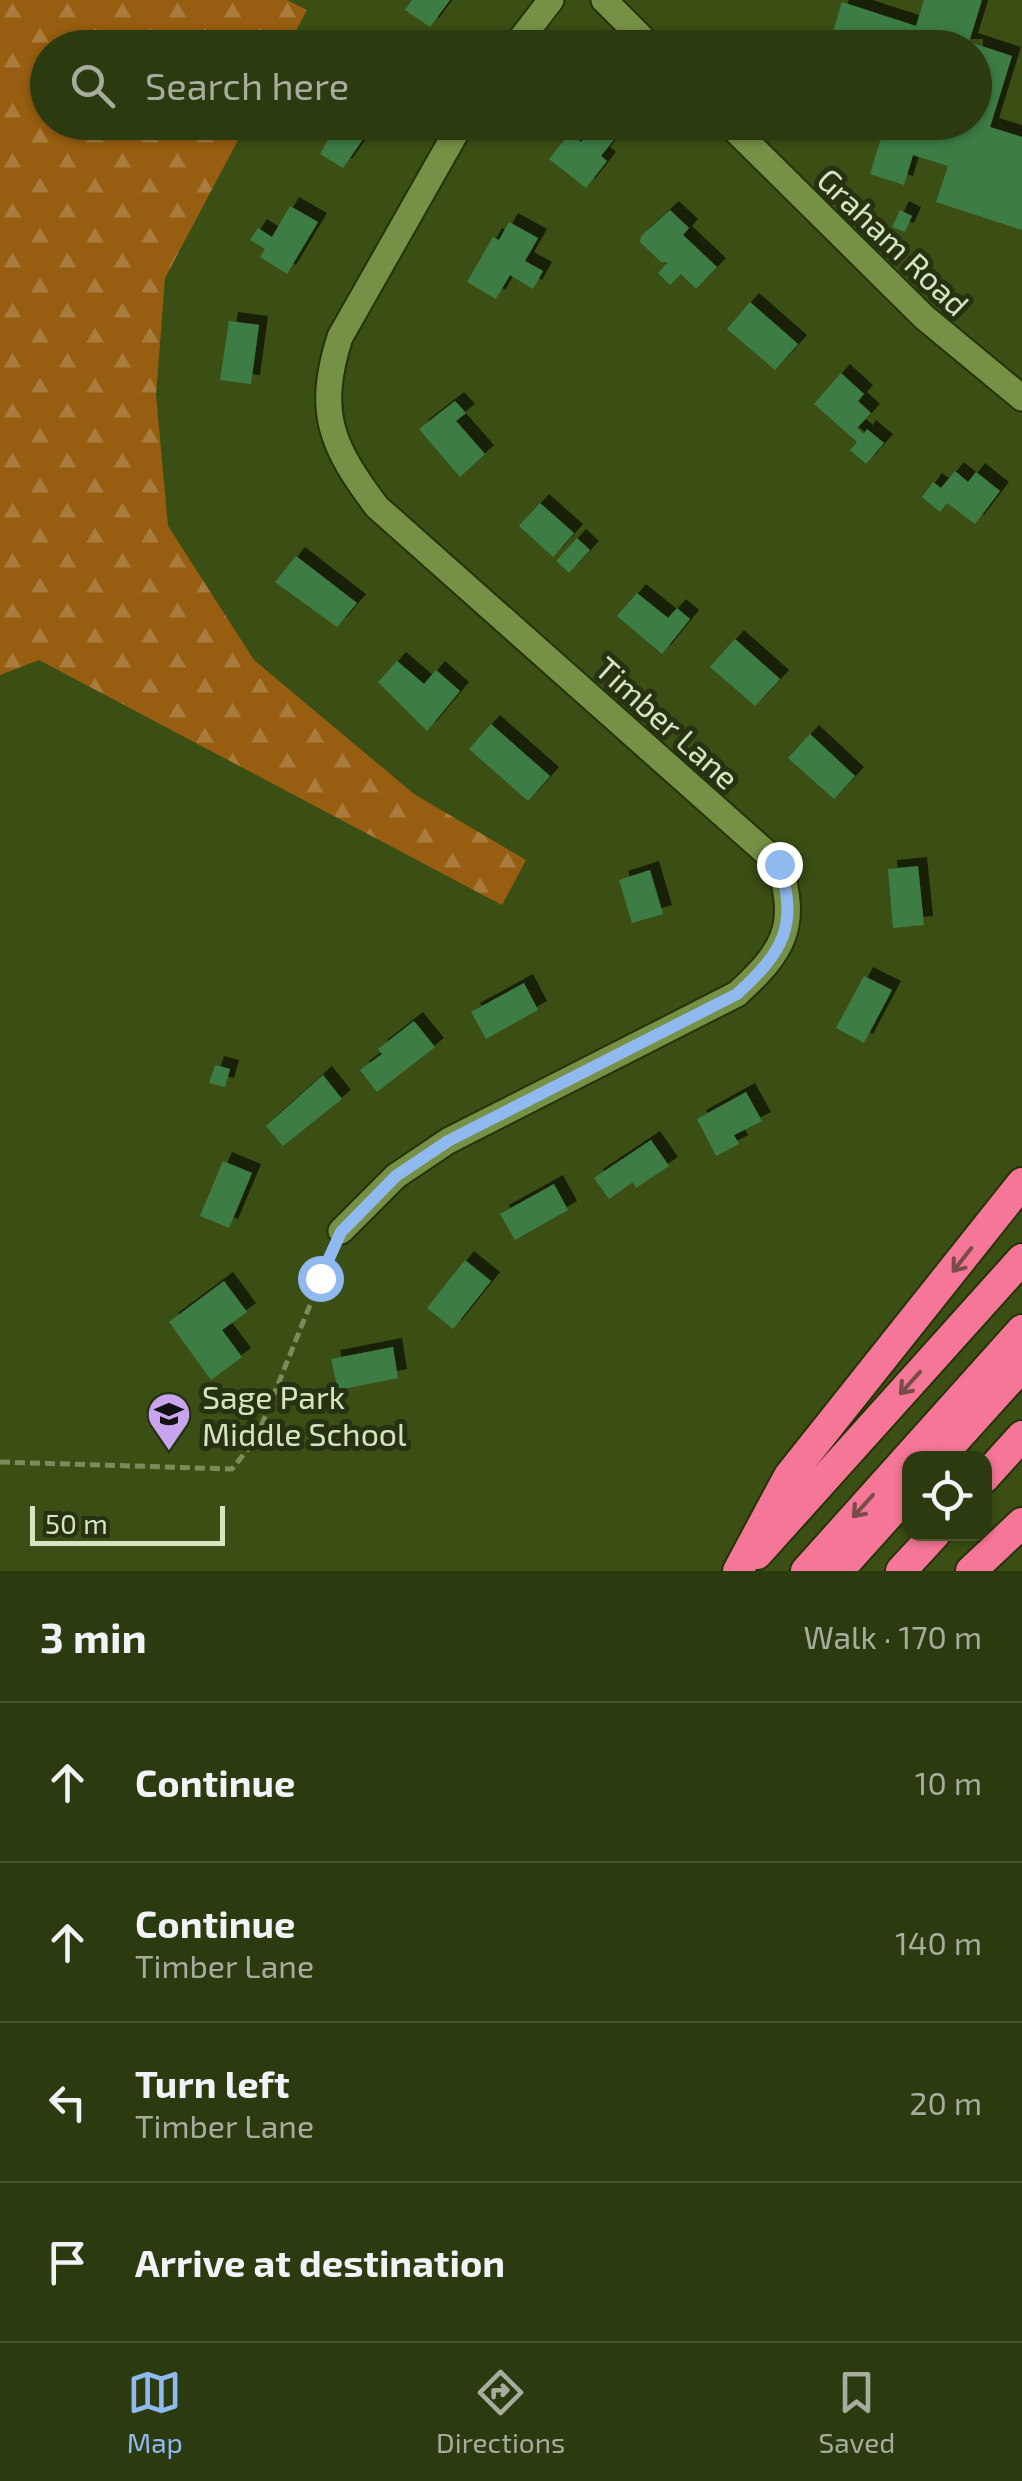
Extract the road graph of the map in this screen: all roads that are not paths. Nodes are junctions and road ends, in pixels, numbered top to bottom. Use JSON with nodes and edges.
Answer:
{"nodes":[{"id":1,"x":551,"y":0,"type":"edge"},
{"id":2,"x":604,"y":0,"type":"edge"},
{"id":3,"x":528,"y":30,"type":"edge"},
{"id":4,"x":634,"y":30,"type":"edge"},
{"id":5,"x":452,"y":140,"type":"edge"},
{"id":6,"x":745,"y":140,"type":"edge"},
{"id":7,"x":1022,"y":398,"type":"edge"},
{"id":8,"x":1022,"y":1182,"type":"edge"},
{"id":9,"x":341,"y":1232,"type":"road end"},
{"id":10,"x":1022,"y":1259,"type":"edge"},
{"id":11,"x":1022,"y":1330,"type":"edge"},
{"id":12,"x":1022,"y":1366,"type":"edge"},
{"id":13,"x":1022,"y":1436,"type":"edge"},
{"id":14,"x":945,"y":1451,"type":"edge"},
{"id":15,"x":992,"y":1469,"type":"edge"},
{"id":16,"x":902,"y":1500,"type":"edge"},
{"id":17,"x":1022,"y":1523,"type":"edge"},
{"id":18,"x":929,"y":1541,"type":"edge"},
{"id":19,"x":740,"y":1571,"type":"edge"},
{"id":20,"x":806,"y":1571,"type":"edge"},
{"id":21,"x":838,"y":1571,"type":"edge"},
{"id":22,"x":901,"y":1571,"type":"edge"},
{"id":23,"x":970,"y":1571,"type":"edge"}],
"edges":[{"from":1,"to":3,"type":"street"},
{"from":2,"to":4,"type":"street"},
{"from":5,"to":9,"type":"street","name":"Timber Lane"},
{"from":6,"to":7,"type":"street","name":"Graham Road"},
{"from":8,"to":19,"type":"highway","one_way":true},
{"from":10,"to":19,"type":"highway","one_way":true},
{"from":11,"to":20,"type":"highway","one_way":true},
{"from":12,"to":14,"type":"highway"},
{"from":13,"to":15,"type":"highway"},
{"from":16,"to":21,"type":"highway"},
{"from":17,"to":23,"type":"highway"},
{"from":18,"to":22,"type":"highway"}]}
